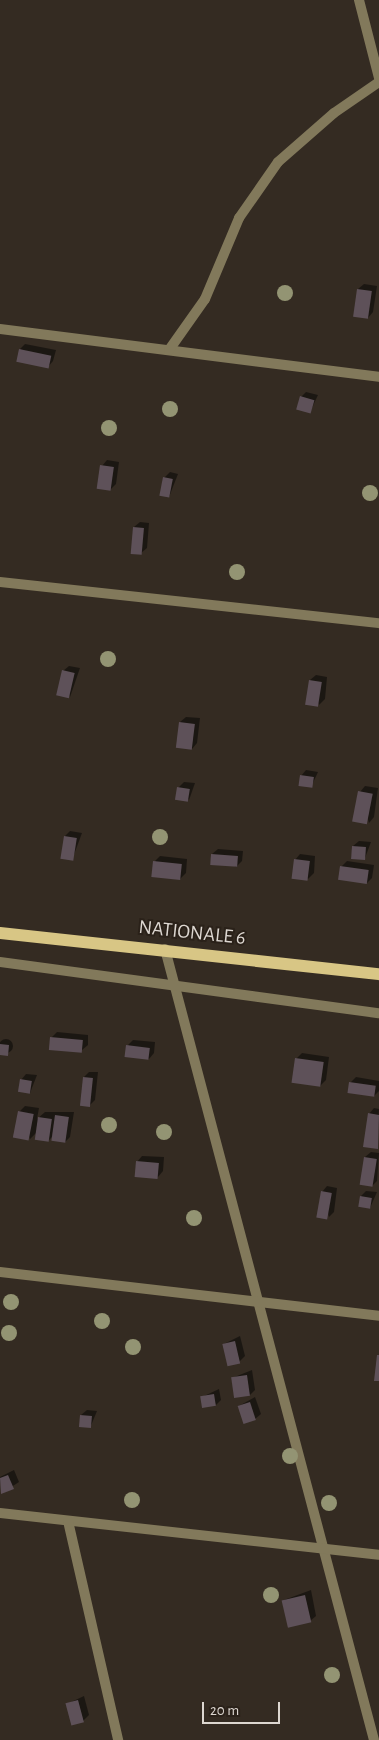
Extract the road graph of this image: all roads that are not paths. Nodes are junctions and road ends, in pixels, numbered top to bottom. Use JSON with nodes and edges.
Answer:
{"nodes":[{"id":1,"x":359,"y":0,"type":"edge"},
{"id":2,"x":379,"y":78,"type":"edge"},
{"id":3,"x":379,"y":82,"type":"edge"},
{"id":4,"x":0,"y":329,"type":"edge"},
{"id":5,"x":169,"y":350,"type":"junction"},
{"id":6,"x":379,"y":377,"type":"edge"},
{"id":7,"x":0,"y":582,"type":"edge"},
{"id":8,"x":379,"y":622,"type":"edge"},
{"id":9,"x":0,"y":933,"type":"edge"},
{"id":10,"x":165,"y":949,"type":"junction"},
{"id":11,"x":0,"y":962,"type":"edge"},
{"id":12,"x":379,"y":974,"type":"edge"},
{"id":13,"x":174,"y":986,"type":"junction"},
{"id":14,"x":379,"y":1014,"type":"edge"},
{"id":15,"x":0,"y":1272,"type":"edge"},
{"id":16,"x":258,"y":1302,"type":"junction"},
{"id":17,"x":379,"y":1316,"type":"edge"},
{"id":18,"x":0,"y":1513,"type":"edge"},
{"id":19,"x":68,"y":1521,"type":"junction"},
{"id":20,"x":323,"y":1548,"type":"junction"},
{"id":21,"x":379,"y":1554,"type":"edge"},
{"id":22,"x":118,"y":1740,"type":"edge"},
{"id":23,"x":374,"y":1740,"type":"edge"}],
"edges":[{"from":1,"to":2,"type":"street"},
{"from":3,"to":5,"type":"street"},
{"from":4,"to":5,"type":"street"},
{"from":5,"to":6,"type":"street"},
{"from":7,"to":8,"type":"street"},
{"from":9,"to":10,"type":"main road","name":"NATIONALE 6"},
{"from":10,"to":12,"type":"main road","name":"NATIONALE 6"},
{"from":10,"to":13,"type":"street"},
{"from":11,"to":13,"type":"street"},
{"from":13,"to":14,"type":"street"},
{"from":13,"to":16,"type":"street"},
{"from":15,"to":16,"type":"street"},
{"from":16,"to":17,"type":"street"},
{"from":16,"to":20,"type":"street"},
{"from":18,"to":19,"type":"street"},
{"from":19,"to":20,"type":"street"},
{"from":19,"to":22,"type":"street"},
{"from":20,"to":21,"type":"street"},
{"from":20,"to":23,"type":"street"}]}
